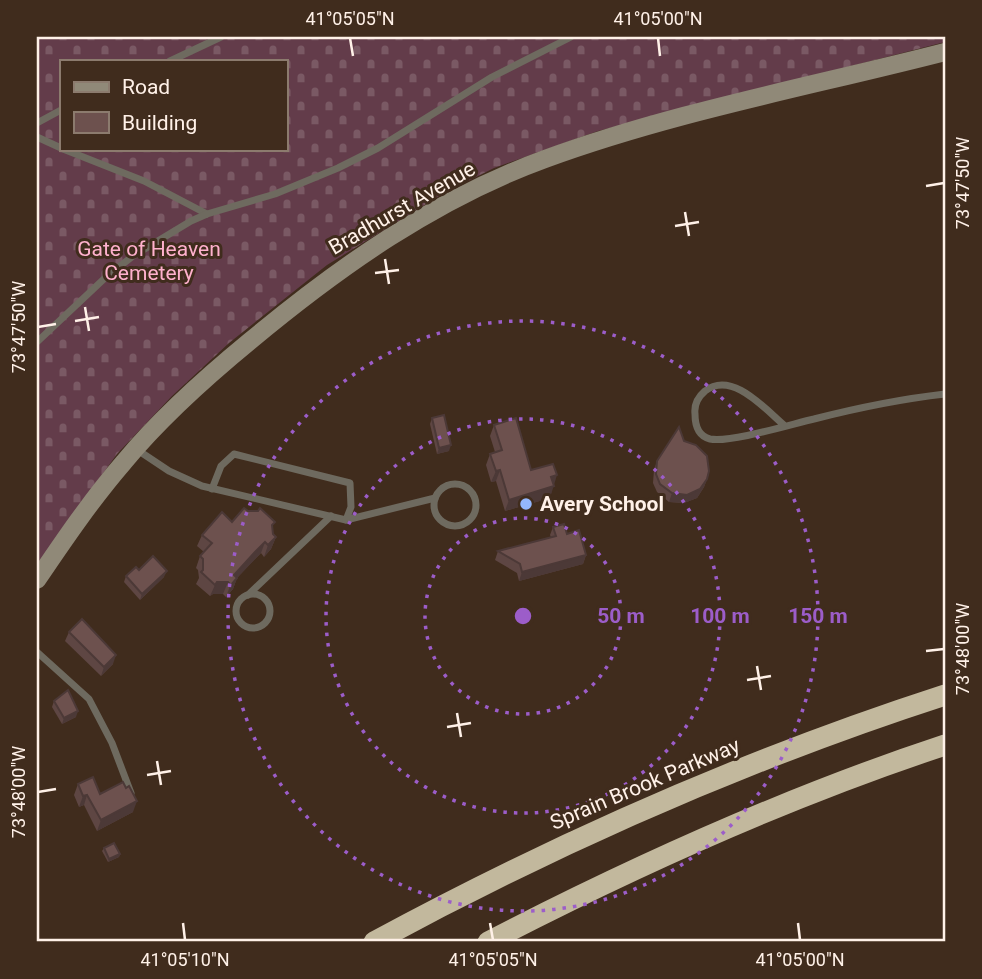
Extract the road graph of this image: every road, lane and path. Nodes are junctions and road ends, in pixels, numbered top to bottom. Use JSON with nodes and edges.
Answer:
{"nodes":[{"id":1,"x":221,"y":37,"type":"edge"},
{"id":2,"x":571,"y":37,"type":"edge"},
{"id":3,"x":945,"y":52,"type":"edge"},
{"id":4,"x":172,"y":60,"type":"edge"},
{"id":5,"x":60,"y":110,"type":"edge"},
{"id":6,"x":37,"y":122,"type":"edge"},
{"id":7,"x":37,"y":137,"type":"edge"},
{"id":8,"x":60,"y":147,"type":"edge"},
{"id":9,"x":67,"y":150,"type":"edge"},
{"id":10,"x":207,"y":214,"type":"junction"},
{"id":11,"x":37,"y":342,"type":"edge"},
{"id":12,"x":945,"y":394,"type":"edge"},
{"id":13,"x":785,"y":426,"type":"junction"},
{"id":14,"x":135,"y":449,"type":"junction"},
{"id":15,"x":212,"y":489,"type":"junction"},
{"id":16,"x":435,"y":498,"type":"junction"},
{"id":17,"x":331,"y":516,"type":"junction"},
{"id":18,"x":346,"y":520,"type":"junction"},
{"id":19,"x":37,"y":580,"type":"edge"},
{"id":20,"x":248,"y":595,"type":"junction"},
{"id":21,"x":37,"y":652,"type":"edge"},
{"id":22,"x":945,"y":695,"type":"edge"},
{"id":23,"x":945,"y":745,"type":"edge"},
{"id":24,"x":131,"y":793,"type":"edge"},
{"id":25,"x":374,"y":942,"type":"edge"},
{"id":26,"x":488,"y":942,"type":"edge"}],
"edges":[{"from":1,"to":4,"type":"lane"},
{"from":2,"to":10,"type":"lane"},
{"from":3,"to":14,"type":"main road","name":"Bradhurst Avenue"},
{"from":5,"to":6,"type":"lane"},
{"from":7,"to":8,"type":"lane"},
{"from":9,"to":10,"type":"lane"},
{"from":10,"to":11,"type":"lane"},
{"from":12,"to":13,"type":"lane"},
{"from":13,"to":13,"type":"lane"},
{"from":14,"to":15,"type":"lane"},
{"from":14,"to":19,"type":"main road","name":"Bradhurst Avenue"},
{"from":15,"to":17,"type":"lane"},
{"from":15,"to":18,"type":"lane"},
{"from":16,"to":16,"type":"lane"},
{"from":16,"to":18,"type":"lane"},
{"from":17,"to":18,"type":"lane"},
{"from":17,"to":20,"type":"lane"},
{"from":20,"to":20,"type":"lane"},
{"from":21,"to":24,"type":"lane"},
{"from":22,"to":25,"type":"highway","name":"Sprain Brook Parkway"},
{"from":23,"to":26,"type":"highway"}]}
